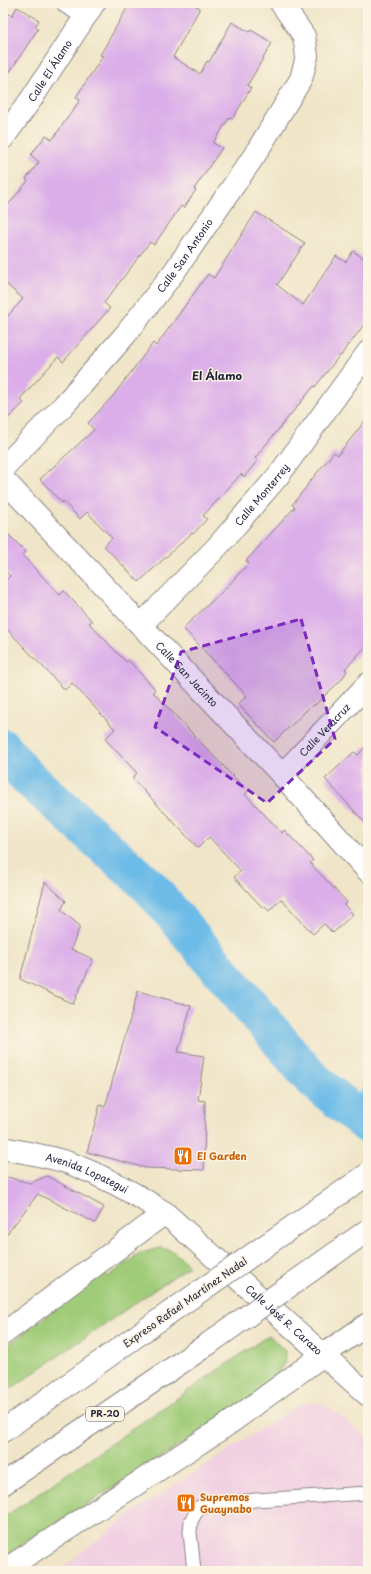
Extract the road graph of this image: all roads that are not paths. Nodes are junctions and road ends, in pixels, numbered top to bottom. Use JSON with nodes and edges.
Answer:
{"nodes":[{"id":1,"x":68,"y":3,"type":"edge"},
{"id":2,"x":91,"y":9,"type":"edge"},
{"id":3,"x":286,"y":9,"type":"edge"},
{"id":4,"x":3,"y":138,"type":"edge"},
{"id":5,"x":368,"y":352,"type":"edge"},
{"id":6,"x":3,"y":468,"type":"edge"},
{"id":7,"x":3,"y":479,"type":"edge"},
{"id":8,"x":141,"y":625,"type":"junction"},
{"id":9,"x":368,"y":684,"type":"edge"},
{"id":10,"x":282,"y":775,"type":"junction"},
{"id":11,"x":368,"y":871,"type":"edge"},
{"id":12,"x":3,"y":1148,"type":"edge"},
{"id":13,"x":368,"y":1174,"type":"edge"},
{"id":14,"x":165,"y":1212,"type":"junction"},
{"id":15,"x":368,"y":1230,"type":"edge"},
{"id":16,"x":368,"y":1324,"type":"edge"},
{"id":17,"x":3,"y":1334,"type":"edge"},
{"id":18,"x":323,"y":1355,"type":"junction"},
{"id":19,"x":368,"y":1395,"type":"edge"},
{"id":20,"x":3,"y":1431,"type":"edge"},
{"id":21,"x":3,"y":1484,"type":"edge"},
{"id":22,"x":368,"y":1493,"type":"edge"},
{"id":23,"x":3,"y":1571,"type":"edge"},
{"id":24,"x":194,"y":1571,"type":"edge"}],
"edges":[{"from":1,"to":2,"type":"main road"},
{"from":2,"to":4,"type":"main road","name":"Calle El Álamo"},
{"from":3,"to":6,"type":"main road","name":"Calle San Antonio"},
{"from":5,"to":8,"type":"main road","name":"Calle Monterrey"},
{"from":7,"to":8,"type":"main road","name":"Calle San Jacinto"},
{"from":8,"to":10,"type":"main road","name":"Calle San Jacinto"},
{"from":9,"to":10,"type":"main road","name":"Calle Veracruz"},
{"from":10,"to":11,"type":"main road","name":"Calle San Jacinto"},
{"from":12,"to":14,"type":"main road","name":"Avenida Lopategui"},
{"from":13,"to":20,"type":"main road","name":"Expreso Rafael Martínez Nadal","bridge":true},
{"from":14,"to":17,"type":"main road"},
{"from":14,"to":18,"type":"main road","name":"Calle José R. Carazo"},
{"from":15,"to":21,"type":"main road","number":"PR-20","bridge":true},
{"from":16,"to":18,"type":"main road"},
{"from":18,"to":19,"type":"main road","name":"Calle José R. Carazo"},
{"from":18,"to":23,"type":"main road"},
{"from":22,"to":24,"type":"lane"}]}
